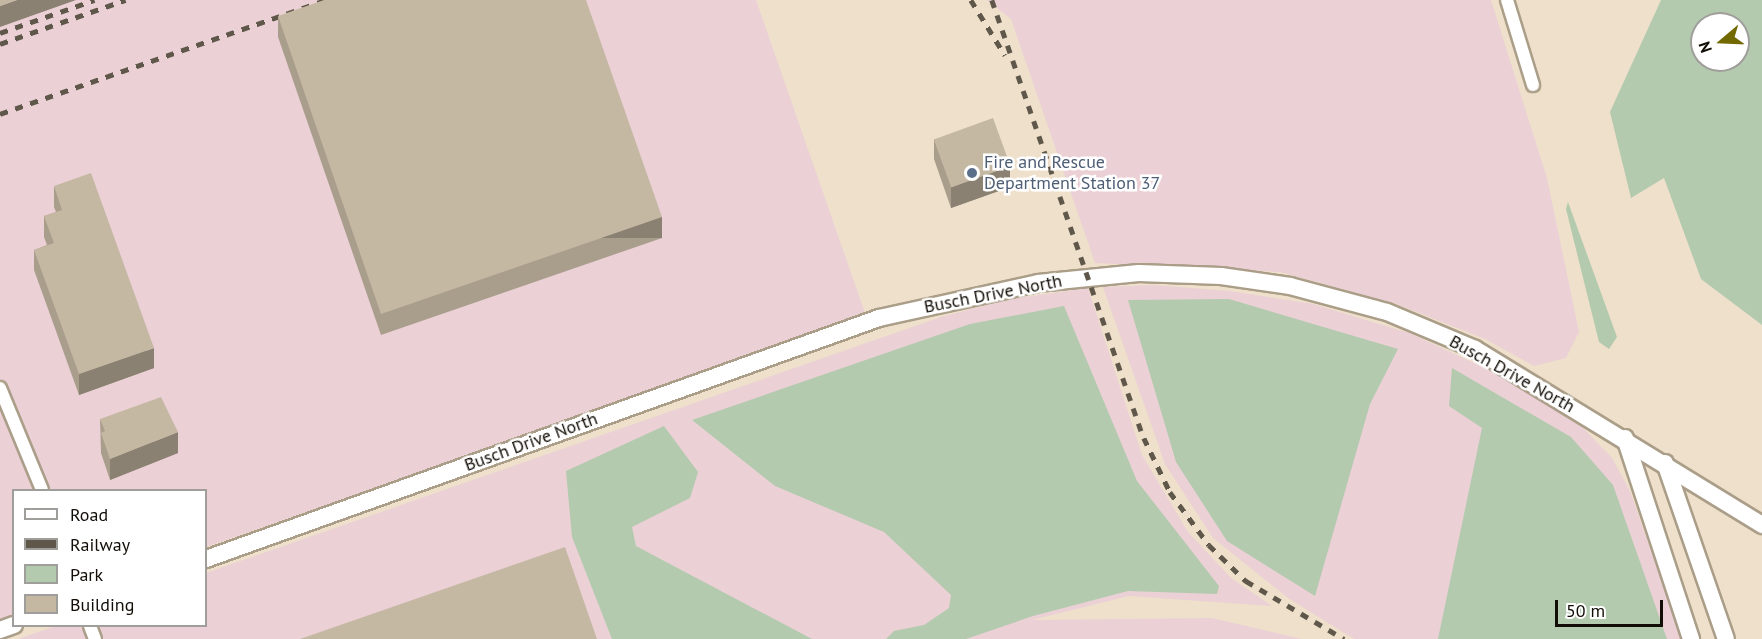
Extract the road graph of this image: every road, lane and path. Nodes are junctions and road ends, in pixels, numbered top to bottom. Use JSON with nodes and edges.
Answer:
{"nodes":[{"id":1,"x":1507,"y":0,"type":"edge"},
{"id":2,"x":1533,"y":85,"type":"dead end"},
{"id":3,"x":0,"y":388,"type":"edge"},
{"id":4,"x":1625,"y":438,"type":"junction"},
{"id":5,"x":1665,"y":463,"type":"junction"},
{"id":6,"x":42,"y":489,"type":"edge"},
{"id":7,"x":1762,"y":525,"type":"edge"},
{"id":8,"x":207,"y":559,"type":"edge"},
{"id":9,"x":1691,"y":639,"type":"edge"},
{"id":10,"x":1726,"y":639,"type":"edge"}],
"edges":[{"from":1,"to":2,"type":"street"},
{"from":3,"to":6,"type":"street"},
{"from":4,"to":5,"type":"street","name":"Busch Drive North"},
{"from":4,"to":8,"type":"street","name":"Busch Drive North"},
{"from":4,"to":9,"type":"street"},
{"from":5,"to":7,"type":"street","name":"Busch Drive North"},
{"from":5,"to":10,"type":"street"}]}
